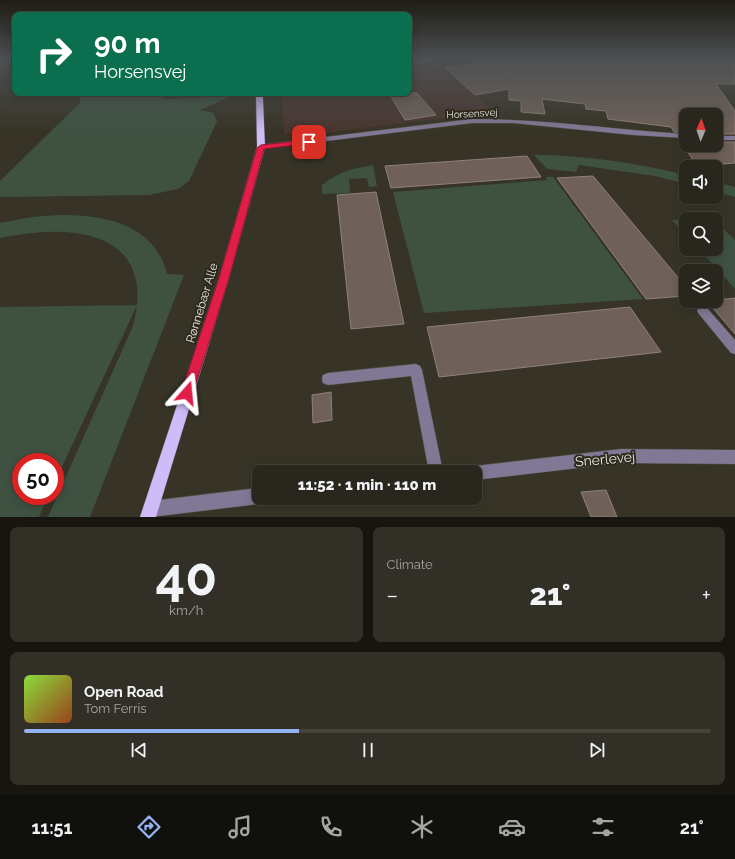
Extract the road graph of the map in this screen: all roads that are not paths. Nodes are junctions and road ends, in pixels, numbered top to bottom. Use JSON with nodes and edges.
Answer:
{"nodes":[{"id":1,"x":260,"y":96,"type":"edge"},
{"id":2,"x":679,"y":136,"type":"edge"},
{"id":3,"x":723,"y":138,"type":"edge"},
{"id":4,"x":735,"y":138,"type":"edge"},
{"id":5,"x":261,"y":148,"type":"junction"},
{"id":6,"x":703,"y":311,"type":"dead end"},
{"id":7,"x":735,"y":349,"type":"edge"},
{"id":8,"x":328,"y":379,"type":"dead end"},
{"id":9,"x":735,"y":457,"type":"edge"},
{"id":10,"x":435,"y":465,"type":"edge"},
{"id":11,"x":482,"y":472,"type":"edge"},
{"id":12,"x":252,"y":497,"type":"edge"},
{"id":13,"x":150,"y":513,"type":"edge"}],
"edges":[{"from":1,"to":5,"type":"main road","name":"Rønnebær Alle"},
{"from":2,"to":5,"type":"street","name":"Horsensvej"},
{"from":3,"to":4,"type":"street"},
{"from":5,"to":13,"type":"main road","name":"Rønnebær Alle"},
{"from":6,"to":7,"type":"street"},
{"from":8,"to":10,"type":"street"},
{"from":9,"to":11,"type":"street","name":"Snerlevej"},
{"from":12,"to":13,"type":"street"}]}
